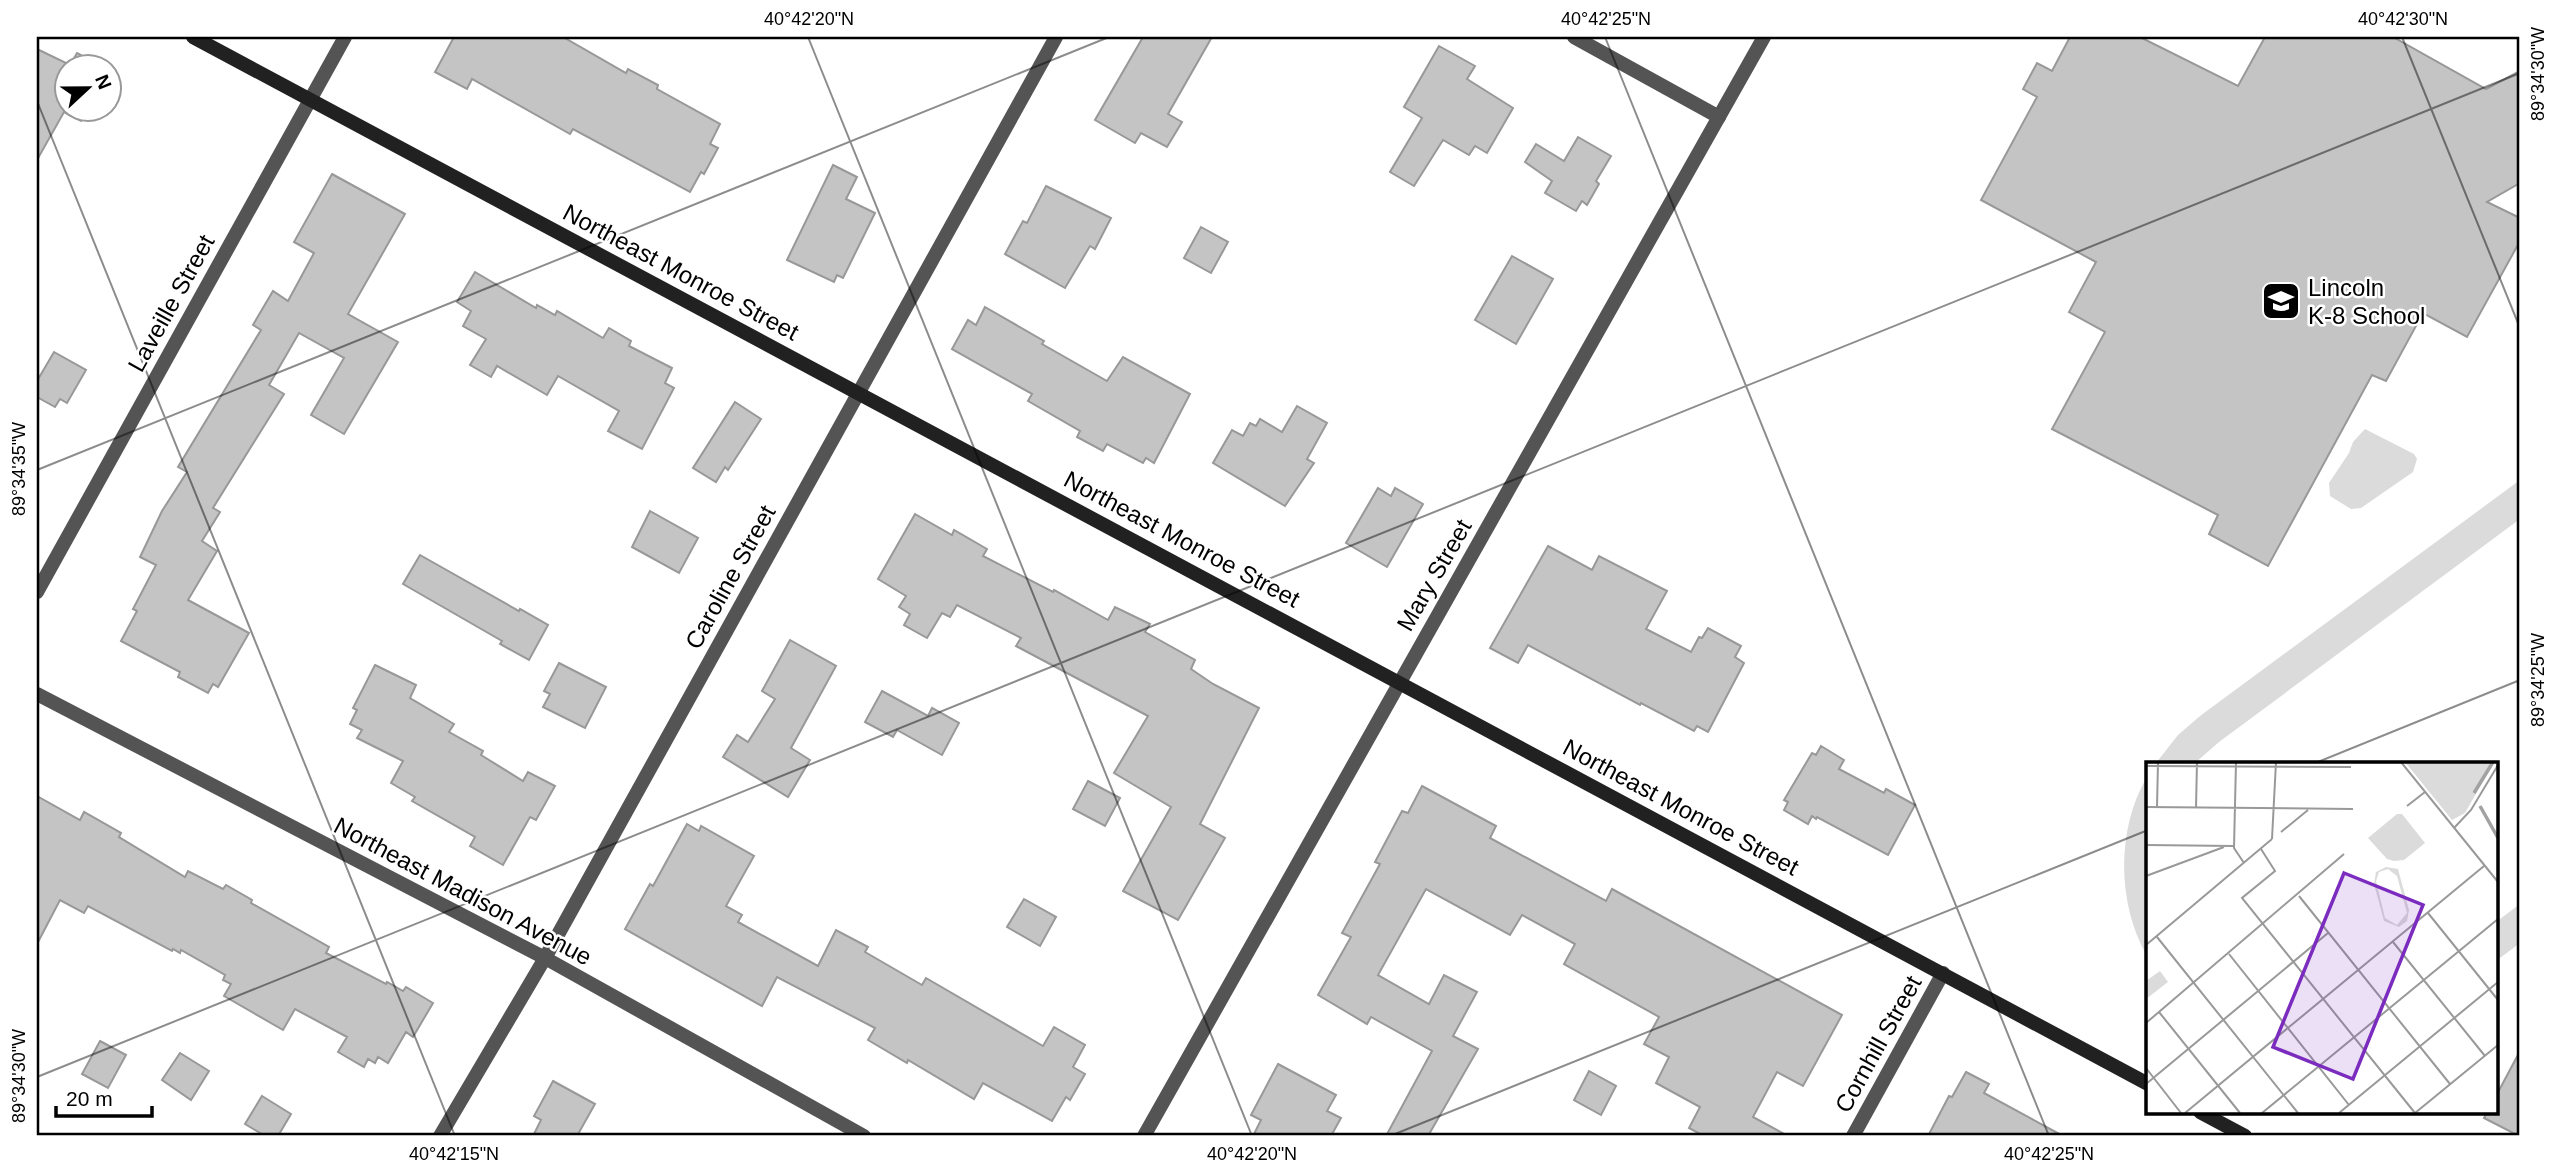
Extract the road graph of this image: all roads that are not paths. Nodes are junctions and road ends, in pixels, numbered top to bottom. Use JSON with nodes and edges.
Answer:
{"nodes":[{"id":1,"x":193,"y":37,"type":"edge"},
{"id":2,"x":345,"y":37,"type":"edge"},
{"id":3,"x":1056,"y":37,"type":"edge"},
{"id":4,"x":1574,"y":37,"type":"edge"},
{"id":5,"x":1764,"y":37,"type":"edge"},
{"id":6,"x":309,"y":100,"type":"junction"},
{"id":7,"x":1718,"y":117,"type":"junction"},
{"id":8,"x":859,"y":392,"type":"junction"},
{"id":9,"x":37,"y":592,"type":"edge"},
{"id":10,"x":1399,"y":681,"type":"junction"},
{"id":11,"x":37,"y":694,"type":"edge"},
{"id":12,"x":545,"y":958,"type":"junction"},
{"id":13,"x":1943,"y":974,"type":"junction"},
{"id":14,"x":2146,"y":1083,"type":"edge"},
{"id":15,"x":2204,"y":1114,"type":"edge"},
{"id":16,"x":440,"y":1136,"type":"edge"},
{"id":17,"x":864,"y":1136,"type":"edge"},
{"id":18,"x":1144,"y":1136,"type":"edge"},
{"id":19,"x":1853,"y":1136,"type":"edge"},
{"id":20,"x":2245,"y":1136,"type":"edge"}],
"edges":[{"from":1,"to":6,"type":"street","name":"Northeast Monroe Street"},
{"from":2,"to":6,"type":"street","name":"Laveille Street"},
{"from":3,"to":8,"type":"street","name":"Caroline Street"},
{"from":4,"to":7,"type":"street"},
{"from":5,"to":7,"type":"street","name":"Mary Street"},
{"from":6,"to":8,"type":"street","name":"Northeast Monroe Street"},
{"from":6,"to":9,"type":"street","name":"Laveille Street"},
{"from":7,"to":10,"type":"street","name":"Mary Street"},
{"from":8,"to":10,"type":"street","name":"Northeast Monroe Street"},
{"from":8,"to":12,"type":"street","name":"Caroline Street"},
{"from":10,"to":13,"type":"street","name":"Northeast Monroe Street"},
{"from":10,"to":18,"type":"street","name":"Mary Street"},
{"from":11,"to":12,"type":"street","name":"Northeast Madison Avenue"},
{"from":12,"to":16,"type":"street","name":"Caroline Street"},
{"from":12,"to":17,"type":"street","name":"Northeast Madison Avenue"},
{"from":13,"to":14,"type":"street","name":"Northeast Monroe Street"},
{"from":13,"to":19,"type":"street","name":"Cornhill Street"},
{"from":15,"to":20,"type":"street"}]}
